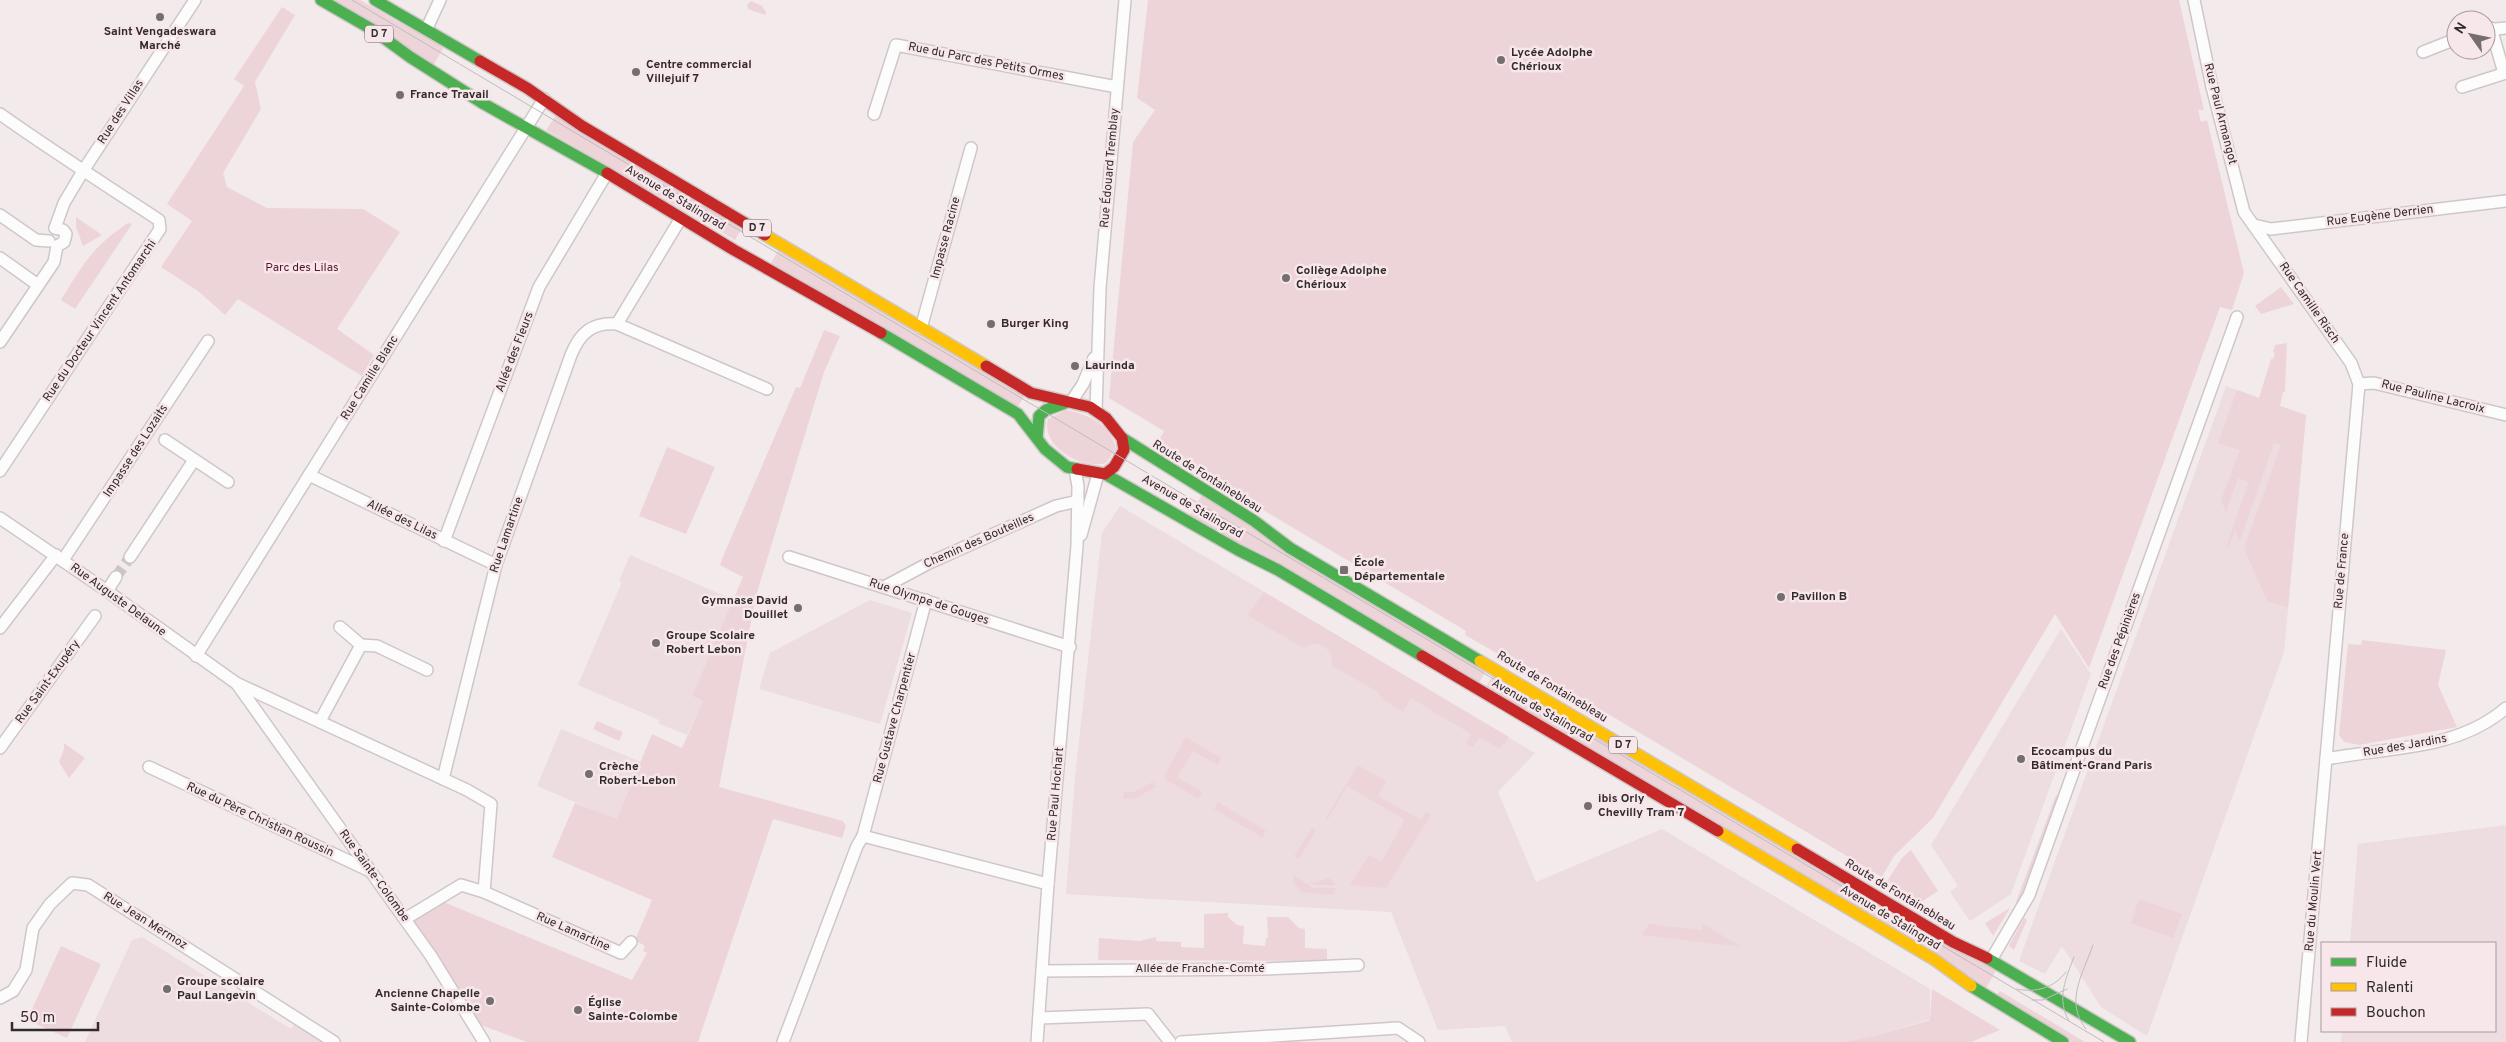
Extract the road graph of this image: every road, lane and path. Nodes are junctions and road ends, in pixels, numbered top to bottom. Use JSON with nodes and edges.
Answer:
{"nodes":[{"id":1,"x":194,"y":0,"type":"edge"},
{"id":2,"x":321,"y":0,"type":"edge"},
{"id":3,"x":375,"y":0,"type":"edge"},
{"id":4,"x":440,"y":0,"type":"edge"},
{"id":5,"x":1125,"y":0,"type":"edge"},
{"id":6,"x":2194,"y":0,"type":"edge"},
{"id":7,"x":427,"y":28,"type":"junction"},
{"id":8,"x":2446,"y":43,"type":"edge"},
{"id":9,"x":2496,"y":50,"type":"edge"},
{"id":10,"x":2423,"y":52,"type":"dead end"},
{"id":11,"x":2505,"y":73,"type":"edge"},
{"id":12,"x":1117,"y":87,"type":"junction"},
{"id":13,"x":2462,"y":87,"type":"dead end"},
{"id":14,"x":544,"y":99,"type":"junction"},
{"id":15,"x":0,"y":114,"type":"edge"},
{"id":16,"x":874,"y":114,"type":"dead end"},
{"id":17,"x":527,"y":128,"type":"junction"},
{"id":18,"x":970,"y":148,"type":"dead end"},
{"id":19,"x":83,"y":171,"type":"junction"},
{"id":20,"x":607,"y":173,"type":"junction"},
{"id":21,"x":2506,"y":201,"type":"edge"},
{"id":22,"x":0,"y":215,"type":"edge"},
{"id":23,"x":681,"y":218,"type":"junction"},
{"id":24,"x":2254,"y":225,"type":"junction"},
{"id":25,"x":53,"y":243,"type":"junction"},
{"id":26,"x":0,"y":258,"type":"edge"},
{"id":27,"x":38,"y":285,"type":"junction"},
{"id":28,"x":2237,"y":317,"type":"dead end"},
{"id":29,"x":617,"y":324,"type":"junction"},
{"id":30,"x":921,"y":328,"type":"junction"},
{"id":31,"x":1098,"y":337,"type":"junction"},
{"id":32,"x":208,"y":341,"type":"dead end"},
{"id":33,"x":0,"y":342,"type":"edge"},
{"id":34,"x":2359,"y":384,"type":"junction"},
{"id":35,"x":768,"y":389,"type":"dead end"},
{"id":36,"x":1069,"y":402,"type":"junction"},
{"id":37,"x":1096,"y":411,"type":"junction"},
{"id":38,"x":2506,"y":415,"type":"edge"},
{"id":39,"x":1038,"y":438,"type":"junction"},
{"id":40,"x":1122,"y":438,"type":"junction"},
{"id":41,"x":164,"y":440,"type":"dead end"},
{"id":42,"x":194,"y":460,"type":"junction"},
{"id":43,"x":1075,"y":470,"type":"junction"},
{"id":44,"x":0,"y":471,"type":"edge"},
{"id":45,"x":1101,"y":474,"type":"junction"},
{"id":46,"x":309,"y":475,"type":"junction"},
{"id":47,"x":228,"y":482,"type":"dead end"},
{"id":48,"x":1078,"y":501,"type":"junction"},
{"id":49,"x":0,"y":518,"type":"edge"},
{"id":50,"x":444,"y":541,"type":"junction"},
{"id":51,"x":1077,"y":546,"type":"junction"},
{"id":52,"x":130,"y":557,"type":"tunnel mouth"},
{"id":53,"x":789,"y":557,"type":"dead end"},
{"id":54,"x":60,"y":558,"type":"junction"},
{"id":55,"x":496,"y":565,"type":"junction"},
{"id":56,"x":116,"y":577,"type":"tunnel mouth"},
{"id":57,"x":884,"y":587,"type":"junction"},
{"id":58,"x":107,"y":590,"type":"junction"},
{"id":59,"x":926,"y":600,"type":"junction"},
{"id":60,"x":96,"y":616,"type":"dead end"},
{"id":61,"x":340,"y":627,"type":"dead end"},
{"id":62,"x":0,"y":628,"type":"edge"},
{"id":63,"x":361,"y":645,"type":"junction"},
{"id":64,"x":1070,"y":647,"type":"junction"},
{"id":65,"x":196,"y":656,"type":"junction"},
{"id":66,"x":427,"y":670,"type":"dead end"},
{"id":67,"x":236,"y":682,"type":"junction"},
{"id":68,"x":2506,"y":708,"type":"edge"},
{"id":69,"x":259,"y":715,"type":"joint"},
{"id":70,"x":320,"y":721,"type":"junction"},
{"id":71,"x":0,"y":748,"type":"edge"},
{"id":72,"x":2326,"y":759,"type":"junction"},
{"id":73,"x":149,"y":767,"type":"dead end"},
{"id":74,"x":443,"y":779,"type":"junction"},
{"id":75,"x":863,"y":836,"type":"junction"},
{"id":76,"x":372,"y":872,"type":"junction"},
{"id":77,"x":1048,"y":884,"type":"junction"},
{"id":78,"x":484,"y":892,"type":"junction"},
{"id":79,"x":405,"y":919,"type":"junction"},
{"id":80,"x":630,"y":942,"type":"dead end"},
{"id":81,"x":1991,"y":960,"type":"junction"},
{"id":82,"x":1358,"y":965,"type":"dead end"},
{"id":83,"x":1042,"y":971,"type":"junction"},
{"id":84,"x":0,"y":998,"type":"edge"},
{"id":85,"x":1039,"y":1018,"type":"junction"},
{"id":86,"x":334,"y":1042,"type":"edge"},
{"id":87,"x":484,"y":1042,"type":"edge"},
{"id":88,"x":783,"y":1042,"type":"edge"},
{"id":89,"x":1038,"y":1042,"type":"edge"},
{"id":90,"x":1170,"y":1042,"type":"edge"},
{"id":91,"x":1181,"y":1042,"type":"edge"},
{"id":92,"x":1419,"y":1042,"type":"edge"},
{"id":93,"x":2062,"y":1042,"type":"edge"},
{"id":94,"x":2130,"y":1042,"type":"edge"},
{"id":95,"x":2301,"y":1042,"type":"edge"}],
"edges":[{"from":1,"to":19,"type":"street","name":"Rue des Villas"},
{"from":2,"to":17,"type":"main road","name":"Avenue de Stalingrad","number":"D 7"},
{"from":3,"to":7,"type":"main road","name":"Avenue de Stalingrad","number":"D 7"},
{"from":4,"to":7,"type":"street"},
{"from":5,"to":12,"type":"street","name":"Rue Édouard Tremblay"},
{"from":6,"to":24,"type":"street","name":"Rue Paul Armangot"},
{"from":7,"to":14,"type":"main road","name":"Avenue de Stalingrad","number":"D 7"},
{"from":8,"to":10,"type":"street"},
{"from":9,"to":11,"type":"street"},
{"from":11,"to":13,"type":"street"},
{"from":12,"to":16,"type":"street","name":"Rue du Parc des Petits Ormes"},
{"from":12,"to":31,"type":"street","name":"Rue Édouard Tremblay"},
{"from":14,"to":17,"type":"street","name":"Rue Camille Blanc"},
{"from":14,"to":30,"type":"main road","name":"Avenue de Stalingrad","number":"D 7"},
{"from":15,"to":19,"type":"street"},
{"from":17,"to":20,"type":"main road","name":"Avenue de Stalingrad","number":"D 7"},
{"from":17,"to":46,"type":"street","name":"Rue Camille Blanc"},
{"from":18,"to":30,"type":"street","name":"Impasse Racine"},
{"from":19,"to":25,"type":"street","name":"Rue des Villas"},
{"from":19,"to":44,"type":"street","name":"Rue du Docteur Vincent Antomarchi"},
{"from":20,"to":23,"type":"main road","name":"Avenue de Stalingrad","number":"D 7"},
{"from":20,"to":50,"type":"street","name":"Allée des Fleurs"},
{"from":21,"to":24,"type":"street","name":"Rue Eugène Derrien"},
{"from":22,"to":25,"type":"street"},
{"from":23,"to":29,"type":"street"},
{"from":23,"to":39,"type":"main road","name":"Avenue de Stalingrad","number":"D 7"},
{"from":24,"to":34,"type":"street","name":"Rue Camille Risch"},
{"from":25,"to":27,"type":"street"},
{"from":26,"to":27,"type":"street"},
{"from":27,"to":33,"type":"street"},
{"from":28,"to":81,"type":"street","name":"Rue des Pépinières"},
{"from":29,"to":35,"type":"street","name":"Rue Lamartine"},
{"from":29,"to":55,"type":"street","name":"Rue Lamartine"},
{"from":30,"to":36,"type":"main road","name":"Avenue de Stalingrad","number":"D 7"},
{"from":31,"to":36,"type":"street","name":"Rue Édouard Tremblay"},
{"from":31,"to":37,"type":"street","name":"Rue Édouard Tremblay"},
{"from":32,"to":54,"type":"street","name":"Impasse des Lozaits"},
{"from":34,"to":38,"type":"street","name":"Rue Pauline Lacroix"},
{"from":34,"to":72,"type":"street","name":"Rue de France"},
{"from":36,"to":37,"type":"main road","number":"D 7"},
{"from":36,"to":39,"type":"main road"},
{"from":37,"to":40,"type":"main road","number":"D 7"},
{"from":39,"to":43,"type":"main road","number":"D 7"},
{"from":40,"to":45,"type":"main road"},
{"from":40,"to":81,"type":"main road","name":"Route de Fontainebleau","number":"D 7"},
{"from":41,"to":42,"type":"street"},
{"from":42,"to":47,"type":"street"},
{"from":42,"to":52,"type":"street"},
{"from":43,"to":45,"type":"main road","number":"D 7"},
{"from":43,"to":48,"type":"street","name":"Rue Paul Hochart"},
{"from":45,"to":51,"type":"street","name":"Rue Paul Hochart"},
{"from":45,"to":93,"type":"main road","name":"Avenue de Stalingrad","number":"D 7"},
{"from":46,"to":50,"type":"street","name":"Allée des Lilas"},
{"from":46,"to":65,"type":"street","name":"Rue Camille Blanc"},
{"from":48,"to":51,"type":"street","name":"Rue Paul Hochart"},
{"from":48,"to":57,"type":"street","name":"Chemin des Bouteilles"},
{"from":49,"to":54,"type":"street","name":"Rue Auguste Delaune"},
{"from":50,"to":55,"type":"street","name":"Allée des Lilas"},
{"from":51,"to":64,"type":"street","name":"Rue Paul Hochart"},
{"from":53,"to":57,"type":"street","name":"Rue Olympe de Gouges"},
{"from":54,"to":58,"type":"street","name":"Rue Auguste Delaune"},
{"from":54,"to":62,"type":"street","name":"Impasse des Lozaits"},
{"from":55,"to":74,"type":"street","name":"Rue Lamartine"},
{"from":56,"to":58,"type":"street"},
{"from":57,"to":59,"type":"street","name":"Rue Olympe de Gouges"},
{"from":58,"to":65,"type":"street","name":"Rue Auguste Delaune"},
{"from":59,"to":64,"type":"street","name":"Rue Olympe de Gouges"},
{"from":59,"to":75,"type":"street","name":"Rue Gustave Charpentier"},
{"from":60,"to":71,"type":"street","name":"Rue Saint-Exupéry"},
{"from":61,"to":63,"type":"street"},
{"from":63,"to":66,"type":"street"},
{"from":63,"to":70,"type":"street"},
{"from":64,"to":77,"type":"street","name":"Rue Paul Hochart"},
{"from":65,"to":67,"type":"street","name":"Rue Auguste Delaune"},
{"from":67,"to":69,"type":"street","name":"Rue Auguste Delaune"},
{"from":67,"to":70,"type":"street","name":"Rue Auguste Delaune"},
{"from":68,"to":72,"type":"street","name":"Rue des Jardins"},
{"from":69,"to":76,"type":"street","name":"Rue Sainte-Colombe"},
{"from":70,"to":74,"type":"street","name":"Rue Auguste Delaune"},
{"from":72,"to":95,"type":"street","name":"Rue du Moulin Vert"},
{"from":73,"to":76,"type":"street","name":"Rue du Père Christian Roussin"},
{"from":74,"to":78,"type":"street","name":"Rue Auguste Delaune"},
{"from":75,"to":77,"type":"street"},
{"from":75,"to":88,"type":"street","name":"Rue Gustave Charpentier"},
{"from":76,"to":79,"type":"street","name":"Rue Sainte-Colombe"},
{"from":77,"to":83,"type":"street","name":"Rue Paul Hochart"},
{"from":78,"to":79,"type":"street","name":"Rue Lamartine"},
{"from":78,"to":80,"type":"street","name":"Rue Lamartine"},
{"from":79,"to":87,"type":"street","name":"Rue Sainte-Colombe"},
{"from":81,"to":94,"type":"main road","name":"Route de Fontainebleau","number":"D 7"},
{"from":82,"to":83,"type":"street","name":"Allée de Franche-Comté"},
{"from":83,"to":85,"type":"street","name":"Rue Paul Hochart"},
{"from":84,"to":86,"type":"street","name":"Rue Jean Mermoz"},
{"from":85,"to":89,"type":"street","name":"Rue Paul Hochart"},
{"from":85,"to":90,"type":"street"},
{"from":91,"to":92,"type":"street"}]}
